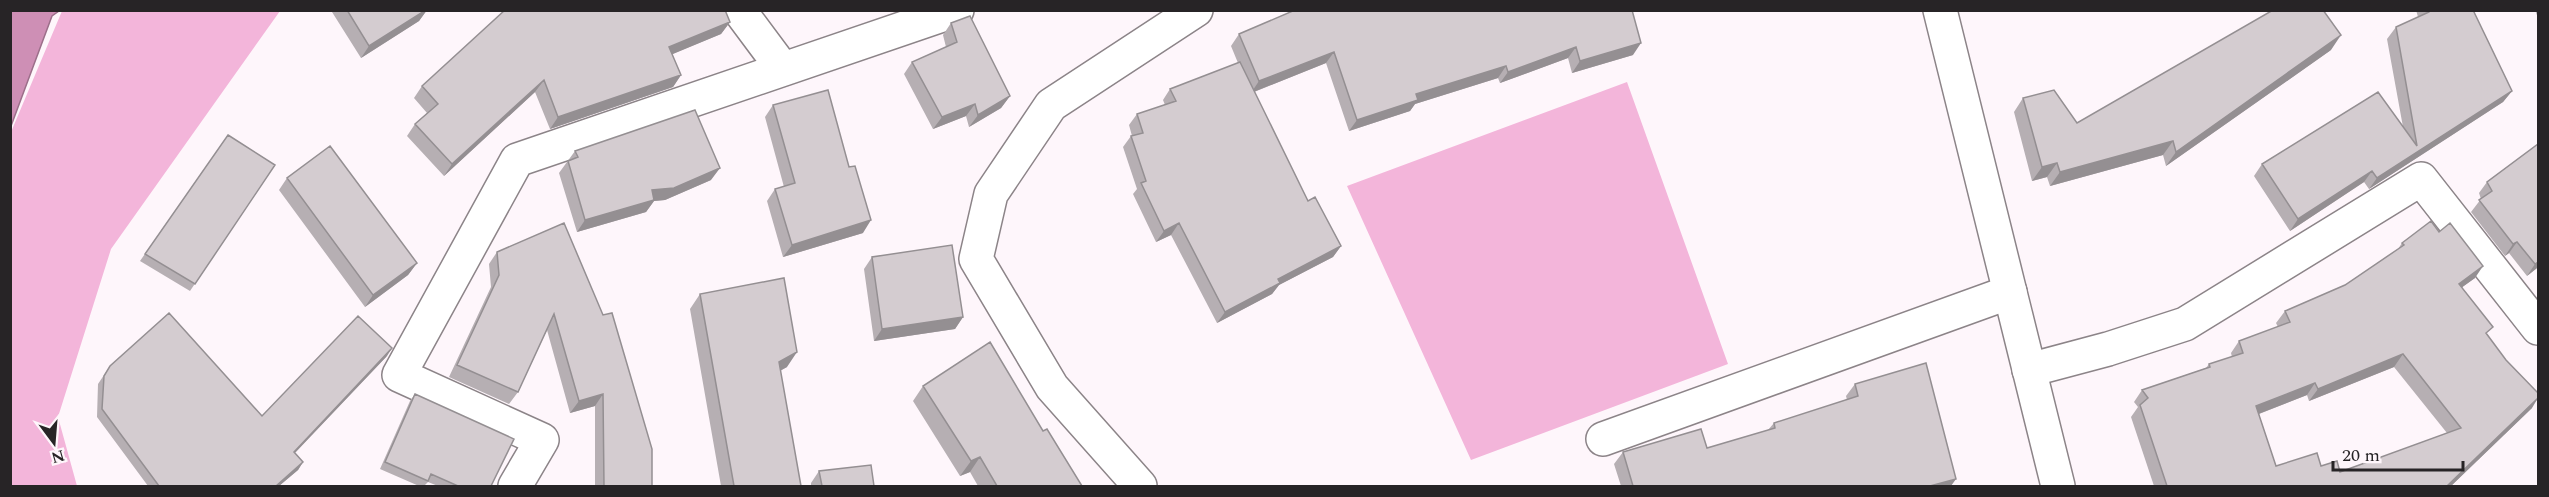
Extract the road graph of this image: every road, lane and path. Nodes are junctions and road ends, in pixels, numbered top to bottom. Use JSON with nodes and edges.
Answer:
{"nodes":[{"id":1,"x":740,"y":10,"type":"edge"},
{"id":2,"x":957,"y":10,"type":"edge"},
{"id":3,"x":1196,"y":10,"type":"edge"},
{"id":4,"x":1940,"y":10,"type":"edge"},
{"id":5,"x":783,"y":69,"type":"junction"},
{"id":6,"x":2010,"y":292,"type":"junction"},
{"id":7,"x":2538,"y":328,"type":"edge"},
{"id":8,"x":2029,"y":370,"type":"junction"},
{"id":9,"x":1603,"y":439,"type":"dead end"},
{"id":10,"x":515,"y":486,"type":"edge"},
{"id":11,"x":1140,"y":486,"type":"edge"},
{"id":12,"x":2058,"y":486,"type":"edge"}],
"edges":[{"from":1,"to":5,"type":"street"},
{"from":2,"to":5,"type":"street"},
{"from":3,"to":11,"type":"street"},
{"from":4,"to":6,"type":"street"},
{"from":5,"to":10,"type":"street"},
{"from":6,"to":8,"type":"street"},
{"from":6,"to":9,"type":"street"},
{"from":7,"to":8,"type":"street"},
{"from":8,"to":12,"type":"street"}]}
